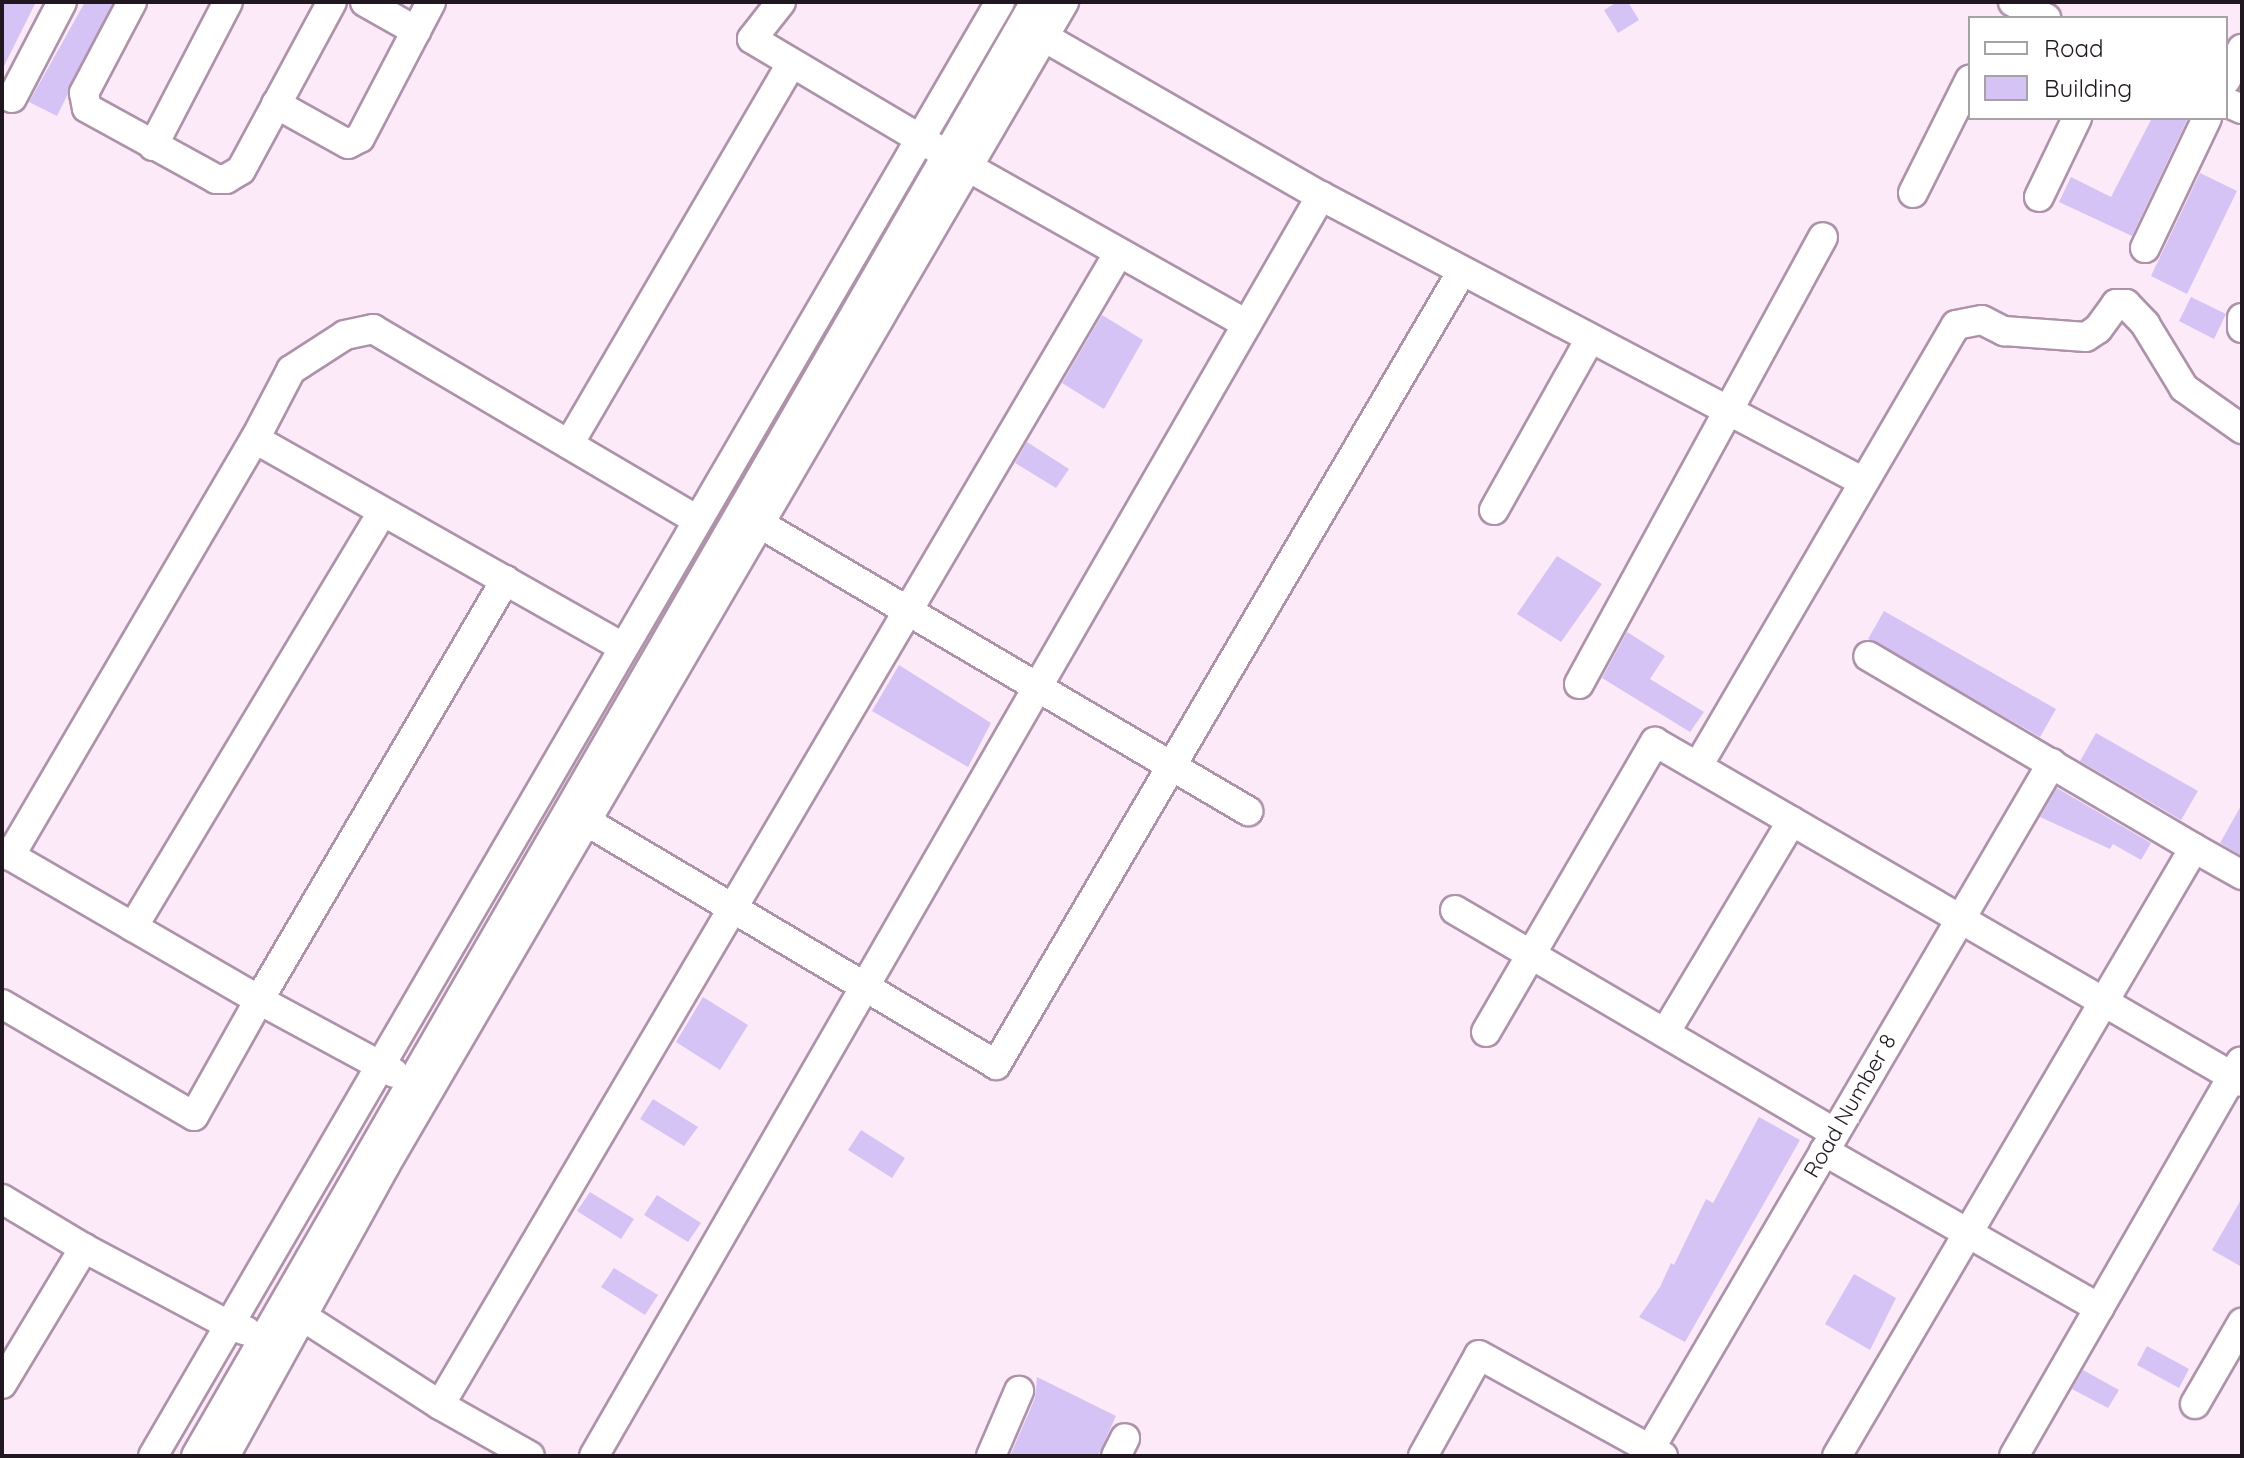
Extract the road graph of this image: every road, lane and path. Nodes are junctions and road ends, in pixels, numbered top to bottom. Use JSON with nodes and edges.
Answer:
{"nodes":[{"id":1,"x":62,"y":2,"type":"edge"},
{"id":2,"x":132,"y":2,"type":"edge"},
{"id":3,"x":228,"y":2,"type":"edge"},
{"id":4,"x":332,"y":2,"type":"edge"},
{"id":5,"x":365,"y":2,"type":"edge"},
{"id":6,"x":431,"y":2,"type":"edge"},
{"id":7,"x":781,"y":2,"type":"edge"},
{"id":8,"x":1000,"y":2,"type":"edge"},
{"id":9,"x":1064,"y":2,"type":"edge"},
{"id":10,"x":2011,"y":2,"type":"edge"},
{"id":11,"x":2042,"y":16,"type":"edge"},
{"id":12,"x":1034,"y":21,"type":"edge"},
{"id":13,"x":416,"y":31,"type":"junction"},
{"id":14,"x":2242,"y":49,"type":"edge"},
{"id":15,"x":792,"y":63,"type":"junction"},
{"id":16,"x":2228,"y":76,"type":"edge"},
{"id":17,"x":1968,"y":83,"type":"edge"},
{"id":18,"x":12,"y":98,"type":"dead end"},
{"id":19,"x":276,"y":104,"type":"junction"},
{"id":20,"x":2076,"y":120,"type":"edge"},
{"id":21,"x":2206,"y":120,"type":"edge"},
{"id":22,"x":920,"y":136,"type":"junction"},
{"id":23,"x":153,"y":146,"type":"junction"},
{"id":24,"x":957,"y":160,"type":"junction"},
{"id":25,"x":1913,"y":193,"type":"dead end"},
{"id":26,"x":1321,"y":196,"type":"junction"},
{"id":27,"x":2039,"y":197,"type":"dead end"},
{"id":28,"x":1823,"y":237,"type":"dead end"},
{"id":29,"x":2145,"y":248,"type":"dead end"},
{"id":30,"x":1118,"y":254,"type":"junction"},
{"id":31,"x":1462,"y":271,"type":"junction"},
{"id":32,"x":2242,"y":318,"type":"edge"},
{"id":33,"x":1247,"y":324,"type":"junction"},
{"id":34,"x":2242,"y":328,"type":"edge"},
{"id":35,"x":1590,"y":339,"type":"junction"},
{"id":36,"x":1731,"y":412,"type":"junction"},
{"id":37,"x":2242,"y":429,"type":"edge"},
{"id":38,"x":255,"y":439,"type":"junction"},
{"id":39,"x":569,"y":444,"type":"junction"},
{"id":40,"x":1862,"y":481,"type":"junction"},
{"id":41,"x":1494,"y":510,"type":"dead end"},
{"id":42,"x":382,"y":512,"type":"junction"},
{"id":43,"x":750,"y":519,"type":"junction"},
{"id":44,"x":697,"y":520,"type":"junction"},
{"id":45,"x":505,"y":580,"type":"junction"},
{"id":46,"x":908,"y":610,"type":"junction"},
{"id":47,"x":623,"y":647,"type":"junction"},
{"id":48,"x":1868,"y":656,"type":"dead end"},
{"id":49,"x":1579,"y":684,"type":"dead end"},
{"id":50,"x":1038,"y":687,"type":"junction"},
{"id":51,"x":2052,"y":763,"type":"junction"},
{"id":52,"x":1171,"y":766,"type":"junction"},
{"id":53,"x":1698,"y":766,"type":"junction"},
{"id":54,"x":1248,"y":811,"type":"dead end"},
{"id":55,"x":579,"y":817,"type":"junction"},
{"id":56,"x":1792,"y":821,"type":"junction"},
{"id":57,"x":2194,"y":848,"type":"junction"},
{"id":58,"x":6,"y":853,"type":"edge"},
{"id":59,"x":2242,"y":875,"type":"edge"},
{"id":60,"x":731,"y":910,"type":"junction"},
{"id":61,"x":1455,"y":910,"type":"dead end"},
{"id":62,"x":1959,"y":918,"type":"junction"},
{"id":63,"x":133,"y":927,"type":"junction"},
{"id":64,"x":1531,"y":955,"type":"junction"},
{"id":65,"x":864,"y":988,"type":"junction"},
{"id":66,"x":259,"y":1000,"type":"junction"},
{"id":67,"x":2106,"y":1003,"type":"junction"},
{"id":68,"x":2,"y":1004,"type":"edge"},
{"id":69,"x":1486,"y":1032,"type":"dead end"},
{"id":70,"x":1665,"y":1033,"type":"junction"},
{"id":71,"x":377,"y":1067,"type":"junction"},
{"id":72,"x":2239,"y":1073,"type":"edge"},
{"id":73,"x":422,"y":1083,"type":"junction"},
{"id":74,"x":1829,"y":1142,"type":"junction"},
{"id":75,"x":2,"y":1199,"type":"edge"},
{"id":76,"x":1969,"y":1234,"type":"junction"},
{"id":77,"x":84,"y":1248,"type":"junction"},
{"id":78,"x":2099,"y":1308,"type":"junction"},
{"id":79,"x":2242,"y":1323,"type":"edge"},
{"id":80,"x":229,"y":1325,"type":"junction"},
{"id":81,"x":287,"y":1329,"type":"junction"},
{"id":82,"x":2,"y":1384,"type":"edge"},
{"id":83,"x":1019,"y":1391,"type":"dead end"},
{"id":84,"x":2195,"y":1404,"type":"dead end"},
{"id":85,"x":440,"y":1405,"type":"junction"},
{"id":86,"x":1656,"y":1452,"type":"edge"},
{"id":87,"x":212,"y":1453,"type":"edge"},
{"id":88,"x":153,"y":1456,"type":"edge"},
{"id":89,"x":530,"y":1456,"type":"edge"},
{"id":90,"x":594,"y":1456,"type":"edge"},
{"id":91,"x":991,"y":1456,"type":"edge"},
{"id":92,"x":1423,"y":1456,"type":"edge"},
{"id":93,"x":1837,"y":1456,"type":"edge"},
{"id":94,"x":2014,"y":1456,"type":"edge"}],
"edges":[{"from":1,"to":18,"type":"street"},
{"from":2,"to":23,"type":"street"},
{"from":3,"to":23,"type":"street"},
{"from":4,"to":19,"type":"street"},
{"from":5,"to":13,"type":"street"},
{"from":6,"to":13,"type":"street"},
{"from":7,"to":15,"type":"street"},
{"from":8,"to":22,"type":"street"},
{"from":9,"to":12,"type":"street"},
{"from":10,"to":11,"type":"street"},
{"from":12,"to":24,"type":"street"},
{"from":12,"to":26,"type":"street"},
{"from":13,"to":19,"type":"street"},
{"from":14,"to":16,"type":"street"},
{"from":15,"to":22,"type":"street"},
{"from":15,"to":39,"type":"street"},
{"from":17,"to":25,"type":"street"},
{"from":19,"to":23,"type":"street"},
{"from":20,"to":27,"type":"street"},
{"from":21,"to":29,"type":"street"},
{"from":22,"to":24,"type":"street"},
{"from":22,"to":44,"type":"street"},
{"from":24,"to":30,"type":"street"},
{"from":24,"to":43,"type":"street"},
{"from":26,"to":31,"type":"street"},
{"from":26,"to":33,"type":"street"},
{"from":28,"to":36,"type":"street"},
{"from":30,"to":33,"type":"street"},
{"from":30,"to":46,"type":"street"},
{"from":31,"to":35,"type":"street"},
{"from":31,"to":52,"type":"street"},
{"from":32,"to":34,"type":"street"},
{"from":33,"to":50,"type":"street"},
{"from":35,"to":36,"type":"street"},
{"from":35,"to":41,"type":"street"},
{"from":36,"to":40,"type":"street"},
{"from":36,"to":49,"type":"street"},
{"from":37,"to":40,"type":"street"},
{"from":38,"to":39,"type":"street"},
{"from":38,"to":42,"type":"street"},
{"from":38,"to":58,"type":"street"},
{"from":39,"to":44,"type":"street"},
{"from":40,"to":53,"type":"street"},
{"from":42,"to":45,"type":"street"},
{"from":42,"to":63,"type":"street"},
{"from":43,"to":46,"type":"street"},
{"from":43,"to":55,"type":"street"},
{"from":44,"to":47,"type":"street"},
{"from":45,"to":47,"type":"street"},
{"from":45,"to":66,"type":"street"},
{"from":46,"to":50,"type":"street"},
{"from":46,"to":60,"type":"street"},
{"from":47,"to":71,"type":"street"},
{"from":48,"to":51,"type":"street"},
{"from":50,"to":52,"type":"street"},
{"from":50,"to":65,"type":"street"},
{"from":51,"to":57,"type":"street"},
{"from":51,"to":62,"type":"street","name":"Road Number 8"},
{"from":52,"to":54,"type":"street"},
{"from":52,"to":65,"type":"street"},
{"from":53,"to":56,"type":"street"},
{"from":53,"to":64,"type":"street"},
{"from":55,"to":60,"type":"street"},
{"from":55,"to":73,"type":"street"},
{"from":56,"to":62,"type":"street"},
{"from":56,"to":70,"type":"street"},
{"from":57,"to":59,"type":"street"},
{"from":57,"to":67,"type":"street"},
{"from":58,"to":63,"type":"street"},
{"from":60,"to":65,"type":"street"},
{"from":60,"to":85,"type":"street"},
{"from":61,"to":64,"type":"street"},
{"from":62,"to":67,"type":"street"},
{"from":62,"to":74,"type":"street","name":"Road Number 8"},
{"from":63,"to":66,"type":"street"},
{"from":64,"to":69,"type":"street"},
{"from":64,"to":70,"type":"street"},
{"from":65,"to":90,"type":"street"},
{"from":66,"to":68,"type":"street"},
{"from":66,"to":71,"type":"street"},
{"from":67,"to":72,"type":"street"},
{"from":67,"to":76,"type":"street"},
{"from":70,"to":74,"type":"street"},
{"from":71,"to":73,"type":"street"},
{"from":71,"to":80,"type":"street"},
{"from":72,"to":78,"type":"street"},
{"from":73,"to":81,"type":"street"},
{"from":73,"to":81,"type":"street"},
{"from":74,"to":76,"type":"street"},
{"from":74,"to":86,"type":"street","name":"Road Number 8"},
{"from":75,"to":77,"type":"street"},
{"from":76,"to":78,"type":"street"},
{"from":76,"to":93,"type":"street"},
{"from":77,"to":80,"type":"street"},
{"from":77,"to":82,"type":"street"},
{"from":78,"to":94,"type":"street"},
{"from":79,"to":84,"type":"street"},
{"from":80,"to":81,"type":"street"},
{"from":80,"to":88,"type":"street"},
{"from":81,"to":85,"type":"street"},
{"from":81,"to":87,"type":"street"},
{"from":83,"to":91,"type":"street"},
{"from":85,"to":89,"type":"street"},
{"from":86,"to":92,"type":"street"}]}
